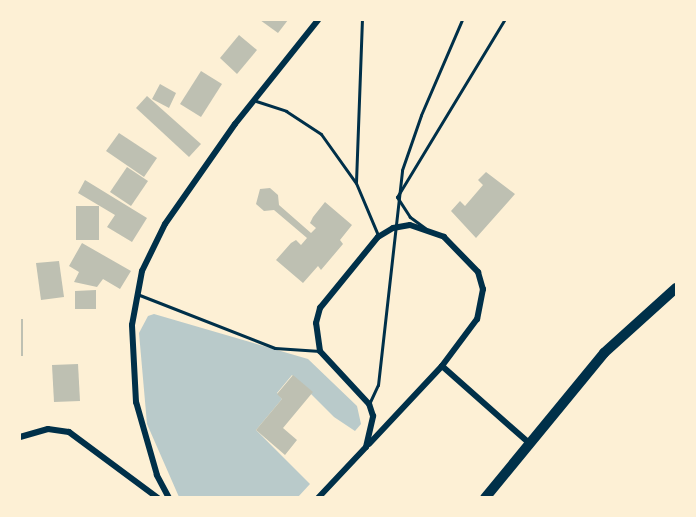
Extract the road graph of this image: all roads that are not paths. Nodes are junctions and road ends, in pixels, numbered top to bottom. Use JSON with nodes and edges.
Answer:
{"nodes":[{"id":1,"x":318,"y":20,"type":"edge"},
{"id":2,"x":362,"y":20,"type":"edge"},
{"id":3,"x":461,"y":20,"type":"edge"},
{"id":4,"x":504,"y":20,"type":"edge"},
{"id":5,"x":256,"y":101,"type":"junction"},
{"id":6,"x":356,"y":183,"type":"junction"},
{"id":7,"x":397,"y":197,"type":"junction"},
{"id":8,"x":393,"y":228,"type":"junction"},
{"id":9,"x":425,"y":228,"type":"junction"},
{"id":10,"x":378,"y":237,"type":"junction"},
{"id":11,"x":676,"y":288,"type":"edge"},
{"id":12,"x":136,"y":294,"type":"junction"},
{"id":13,"x":320,"y":351,"type":"junction"},
{"id":14,"x":442,"y":366,"type":"junction"},
{"id":15,"x":369,"y":404,"type":"junction"},
{"id":16,"x":20,"y":436,"type":"edge"},
{"id":17,"x":529,"y":442,"type":"junction"},
{"id":18,"x":366,"y":447,"type":"junction"},
{"id":19,"x":158,"y":498,"type":"edge"},
{"id":20,"x":169,"y":498,"type":"edge"},
{"id":21,"x":318,"y":498,"type":"edge"},
{"id":22,"x":485,"y":498,"type":"edge"}],
"edges":[{"from":1,"to":5,"type":"street"},
{"from":2,"to":6,"type":"lane"},
{"from":3,"to":7,"type":"lane"},
{"from":4,"to":7,"type":"lane"},
{"from":5,"to":6,"type":"lane"},
{"from":5,"to":12,"type":"street"},
{"from":6,"to":10,"type":"lane"},
{"from":7,"to":8,"type":"lane"},
{"from":7,"to":9,"type":"lane"},
{"from":8,"to":9,"type":"street"},
{"from":8,"to":10,"type":"street"},
{"from":8,"to":15,"type":"lane"},
{"from":9,"to":14,"type":"street"},
{"from":10,"to":13,"type":"street"},
{"from":11,"to":17,"type":"main road"},
{"from":12,"to":13,"type":"lane"},
{"from":12,"to":20,"type":"street"},
{"from":13,"to":15,"type":"street"},
{"from":14,"to":17,"type":"street"},
{"from":14,"to":18,"type":"street"},
{"from":15,"to":18,"type":"street"},
{"from":16,"to":19,"type":"street"},
{"from":17,"to":22,"type":"main road"},
{"from":18,"to":21,"type":"street"}]}
